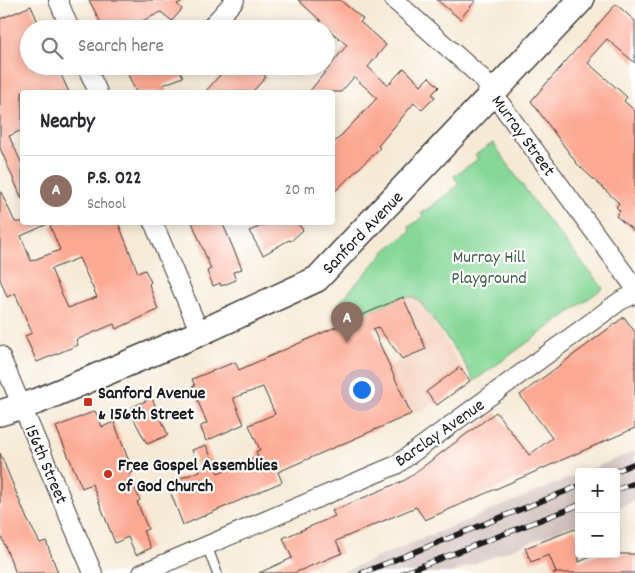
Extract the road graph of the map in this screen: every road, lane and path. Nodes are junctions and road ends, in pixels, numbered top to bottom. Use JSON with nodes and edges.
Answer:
{"nodes":[{"id":1,"x":58,"y":0,"type":"edge"},
{"id":2,"x":235,"y":0,"type":"edge"},
{"id":3,"x":394,"y":0,"type":"edge"},
{"id":4,"x":581,"y":0,"type":"edge"},
{"id":5,"x":66,"y":20,"type":"edge"},
{"id":6,"x":217,"y":20,"type":"edge"},
{"id":7,"x":90,"y":75,"type":"edge"},
{"id":8,"x":97,"y":90,"type":"edge"},
{"id":9,"x":494,"y":94,"type":"junction"},
{"id":10,"x":154,"y":225,"type":"edge"},
{"id":11,"x":635,"y":288,"type":"edge"},
{"id":12,"x":635,"y":294,"type":"edge"},
{"id":13,"x":200,"y":333,"type":"junction"},
{"id":14,"x":0,"y":355,"type":"edge"},
{"id":15,"x":11,"y":410,"type":"edge"},
{"id":16,"x":206,"y":546,"type":"junction"},
{"id":17,"x":93,"y":573,"type":"edge"},
{"id":18,"x":142,"y":573,"type":"edge"},
{"id":19,"x":218,"y":573,"type":"edge"}],
"edges":[{"from":1,"to":5,"type":"street"},
{"from":2,"to":6,"type":"street"},
{"from":3,"to":9,"type":"street","name":"Murray Street"},
{"from":4,"to":9,"type":"street","name":"Sanford Avenue"},
{"from":7,"to":8,"type":"street"},
{"from":9,"to":11,"type":"street","name":"Murray Street"},
{"from":9,"to":13,"type":"street","name":"Sanford Avenue"},
{"from":10,"to":13,"type":"street"},
{"from":12,"to":16,"type":"street","name":"Barclay Avenue"},
{"from":13,"to":15,"type":"street","name":"Sanford Avenue"},
{"from":14,"to":15,"type":"street","name":"156th Street"},
{"from":15,"to":17,"type":"street","name":"156th Street"},
{"from":16,"to":18,"type":"street","name":"Barclay Avenue"},
{"from":16,"to":19,"type":"lane"}]}
